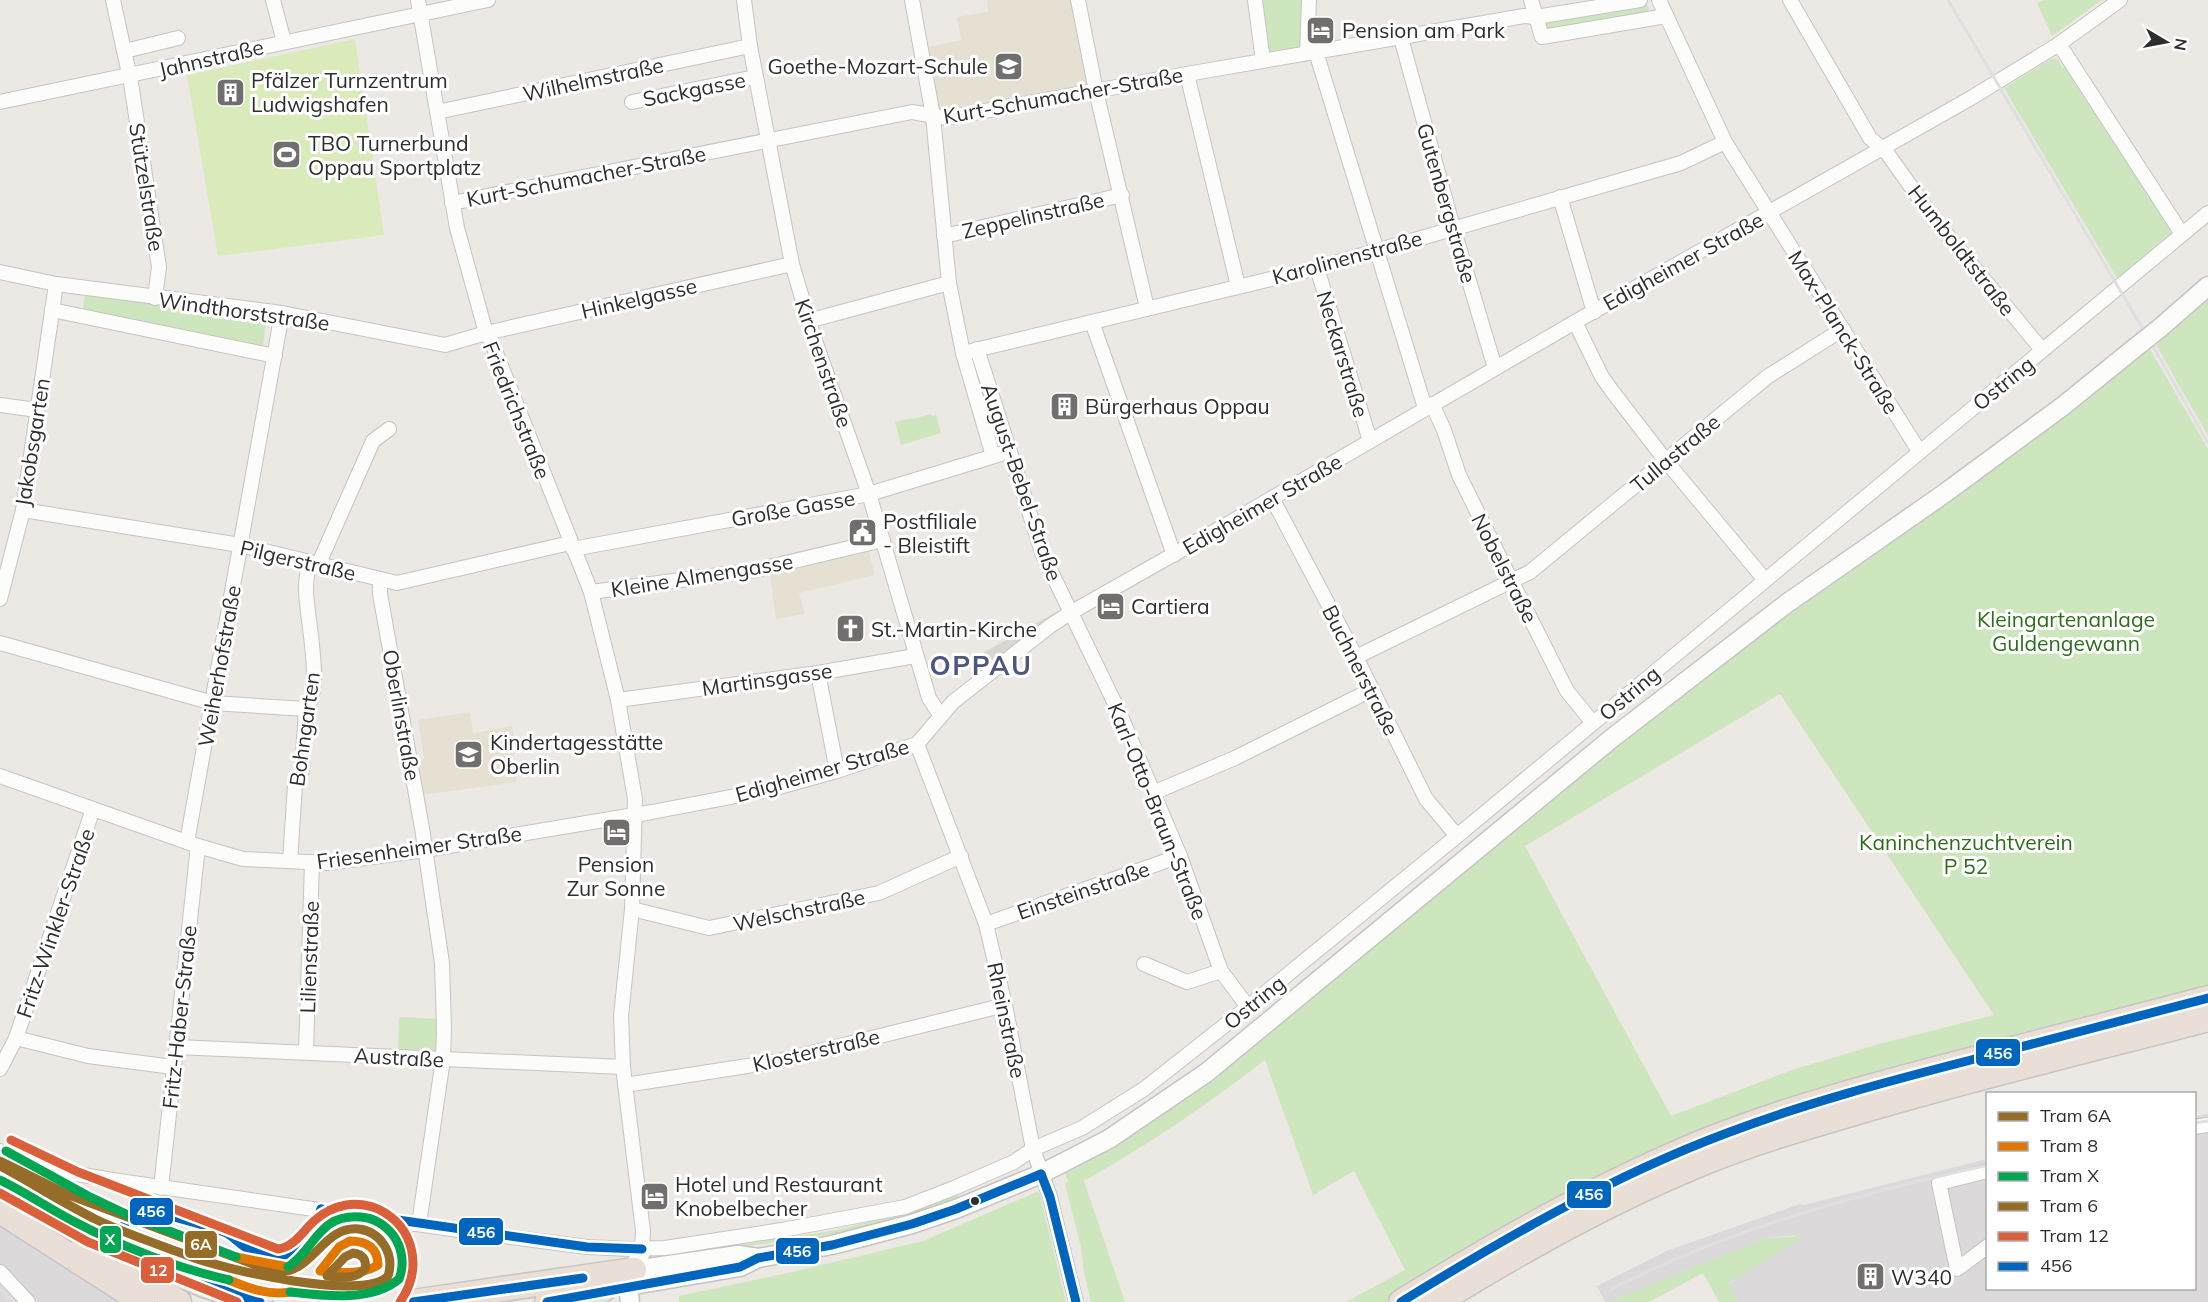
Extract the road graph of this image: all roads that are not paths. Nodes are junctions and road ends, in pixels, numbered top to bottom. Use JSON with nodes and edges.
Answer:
{"nodes":[{"id":1,"x":113,"y":0,"type":"edge"},
{"id":2,"x":273,"y":0,"type":"edge"},
{"id":3,"x":488,"y":0,"type":"edge"},
{"id":4,"x":744,"y":0,"type":"edge"},
{"id":5,"x":912,"y":0,"type":"edge"},
{"id":6,"x":1078,"y":0,"type":"edge"},
{"id":7,"x":1255,"y":0,"type":"edge"},
{"id":8,"x":1309,"y":0,"type":"edge"},
{"id":9,"x":1531,"y":0,"type":"edge"},
{"id":10,"x":1640,"y":0,"type":"edge"},
{"id":11,"x":1659,"y":0,"type":"edge"},
{"id":12,"x":1790,"y":0,"type":"edge"},
{"id":13,"x":2120,"y":0,"type":"edge"},
{"id":14,"x":420,"y":7,"type":"edge"},
{"id":15,"x":1666,"y":16,"type":"junction"},
{"id":16,"x":1536,"y":17,"type":"junction"},
{"id":17,"x":178,"y":38,"type":"dead end"},
{"id":18,"x":1401,"y":38,"type":"junction"},
{"id":19,"x":284,"y":42,"type":"junction"},
{"id":20,"x":2059,"y":44,"type":"junction"},
{"id":21,"x":750,"y":46,"type":"junction"},
{"id":22,"x":124,"y":51,"type":"junction"},
{"id":23,"x":1312,"y":53,"type":"junction"},
{"id":24,"x":1263,"y":61,"type":"junction"},
{"id":25,"x":1187,"y":74,"type":"junction"},
{"id":26,"x":130,"y":76,"type":"junction"},
{"id":27,"x":755,"y":77,"type":"junction"},
{"id":28,"x":1096,"y":91,"type":"junction"},
{"id":29,"x":0,"y":102,"type":"edge"},
{"id":30,"x":632,"y":102,"type":"dead end"},
{"id":31,"x":437,"y":112,"type":"junction"},
{"id":32,"x":933,"y":116,"type":"junction"},
{"id":33,"x":767,"y":139,"type":"junction"},
{"id":34,"x":1725,"y":142,"type":"junction"},
{"id":35,"x":1882,"y":149,"type":"junction"},
{"id":36,"x":1122,"y":195,"type":"junction"},
{"id":37,"x":1560,"y":197,"type":"junction"},
{"id":38,"x":452,"y":203,"type":"junction"},
{"id":39,"x":1769,"y":213,"type":"junction"},
{"id":40,"x":2208,"y":213,"type":"edge"},
{"id":41,"x":1453,"y":227,"type":"junction"},
{"id":42,"x":2182,"y":234,"type":"junction"},
{"id":43,"x":944,"y":236,"type":"junction"},
{"id":44,"x":1378,"y":250,"type":"junction"},
{"id":45,"x":792,"y":264,"type":"junction"},
{"id":46,"x":1317,"y":268,"type":"junction"},
{"id":47,"x":0,"y":272,"type":"edge"},
{"id":48,"x":56,"y":284,"type":"junction"},
{"id":49,"x":949,"y":284,"type":"junction"},
{"id":50,"x":1238,"y":286,"type":"junction"},
{"id":51,"x":2208,"y":286,"type":"edge"},
{"id":52,"x":155,"y":298,"type":"junction"},
{"id":53,"x":1147,"y":308,"type":"junction"},
{"id":54,"x":52,"y":310,"type":"junction"},
{"id":55,"x":1593,"y":312,"type":"junction"},
{"id":56,"x":282,"y":313,"type":"junction"},
{"id":57,"x":808,"y":321,"type":"junction"},
{"id":58,"x":1092,"y":322,"type":"junction"},
{"id":59,"x":1575,"y":322,"type":"junction"},
{"id":60,"x":1843,"y":329,"type":"junction"},
{"id":61,"x":486,"y":333,"type":"junction"},
{"id":62,"x":2042,"y":350,"type":"junction"},
{"id":63,"x":970,"y":351,"type":"junction"},
{"id":64,"x":275,"y":356,"type":"junction"},
{"id":65,"x":1495,"y":368,"type":"junction"},
{"id":66,"x":0,"y":405,"type":"edge"},
{"id":67,"x":1429,"y":406,"type":"junction"},
{"id":68,"x":37,"y":410,"type":"junction"},
{"id":69,"x":389,"y":429,"type":"dead end"},
{"id":70,"x":1370,"y":441,"type":"junction"},
{"id":71,"x":1009,"y":451,"type":"junction"},
{"id":72,"x":1920,"y":451,"type":"junction"},
{"id":73,"x":993,"y":456,"type":"junction"},
{"id":74,"x":1666,"y":461,"type":"junction"},
{"id":75,"x":870,"y":494,"type":"junction"},
{"id":76,"x":1272,"y":498,"type":"junction"},
{"id":77,"x":23,"y":510,"type":"junction"},
{"id":78,"x":883,"y":540,"type":"junction"},
{"id":79,"x":240,"y":545,"type":"junction"},
{"id":80,"x":572,"y":546,"type":"junction"},
{"id":81,"x":1174,"y":555,"type":"junction"},
{"id":82,"x":314,"y":562,"type":"junction"},
{"id":83,"x":380,"y":579,"type":"junction"},
{"id":84,"x":1511,"y":580,"type":"junction"},
{"id":85,"x":1765,"y":580,"type":"junction"},
{"id":86,"x":591,"y":592,"type":"junction"},
{"id":87,"x":0,"y":599,"type":"edge"},
{"id":88,"x":1070,"y":613,"type":"junction"},
{"id":89,"x":0,"y":644,"type":"edge"},
{"id":90,"x":915,"y":656,"type":"junction"},
{"id":91,"x":1356,"y":657,"type":"junction"},
{"id":92,"x":818,"y":673,"type":"junction"},
{"id":93,"x":1371,"y":690,"type":"junction"},
{"id":94,"x":618,"y":700,"type":"junction"},
{"id":95,"x":213,"y":703,"type":"junction"},
{"id":96,"x":306,"y":709,"type":"junction"},
{"id":97,"x":940,"y":716,"type":"junction"},
{"id":98,"x":1593,"y":723,"type":"junction"},
{"id":99,"x":917,"y":744,"type":"junction"},
{"id":100,"x":837,"y":771,"type":"junction"},
{"id":101,"x":0,"y":776,"type":"edge"},
{"id":102,"x":1153,"y":793,"type":"junction"},
{"id":103,"x":93,"y":809,"type":"junction"},
{"id":104,"x":635,"y":815,"type":"junction"},
{"id":105,"x":1457,"y":837,"type":"junction"},
{"id":106,"x":193,"y":844,"type":"junction"},
{"id":107,"x":425,"y":850,"type":"junction"},
{"id":108,"x":961,"y":856,"type":"junction"},
{"id":109,"x":1180,"y":856,"type":"junction"},
{"id":110,"x":290,"y":861,"type":"junction"},
{"id":111,"x":312,"y":862,"type":"junction"},
{"id":112,"x":632,"y":909,"type":"junction"},
{"id":113,"x":986,"y":924,"type":"junction"},
{"id":114,"x":1144,"y":964,"type":"dead end"},
{"id":115,"x":1221,"y":971,"type":"junction"},
{"id":116,"x":2208,"y":998,"type":"edge"},
{"id":117,"x":1005,"y":1005,"type":"junction"},
{"id":118,"x":1248,"y":1007,"type":"junction"},
{"id":119,"x":2208,"y":1019,"type":"edge"},
{"id":120,"x":16,"y":1038,"type":"junction"},
{"id":121,"x":176,"y":1047,"type":"junction"},
{"id":122,"x":306,"y":1053,"type":"junction"},
{"id":123,"x":443,"y":1059,"type":"junction"},
{"id":124,"x":173,"y":1067,"type":"junction"},
{"id":125,"x":623,"y":1067,"type":"junction"},
{"id":126,"x":0,"y":1069,"type":"edge"},
{"id":127,"x":624,"y":1085,"type":"junction"},
{"id":128,"x":1033,"y":1149,"type":"junction"},
{"id":129,"x":0,"y":1152,"type":"edge"},
{"id":130,"x":1986,"y":1171,"type":"edge"},
{"id":131,"x":1041,"y":1174,"type":"junction"},
{"id":132,"x":161,"y":1188,"type":"junction"},
{"id":133,"x":0,"y":1191,"type":"edge"},
{"id":134,"x":31,"y":1210,"type":"junction"},
{"id":135,"x":0,"y":1211,"type":"edge"},
{"id":136,"x":419,"y":1224,"type":"junction"},
{"id":137,"x":1986,"y":1247,"type":"edge"},
{"id":138,"x":0,"y":1272,"type":"edge"},
{"id":139,"x":638,"y":1280,"type":"edge"},
{"id":140,"x":561,"y":1301,"type":"edge"},
{"id":141,"x":28,"y":1302,"type":"edge"},
{"id":142,"x":142,"y":1302,"type":"edge"},
{"id":143,"x":178,"y":1302,"type":"edge"},
{"id":144,"x":260,"y":1302,"type":"edge"},
{"id":145,"x":413,"y":1302,"type":"edge"},
{"id":146,"x":1076,"y":1302,"type":"edge"},
{"id":147,"x":1401,"y":1302,"type":"edge"},
{"id":148,"x":1438,"y":1302,"type":"edge"}],
"edges":[{"from":1,"to":22,"type":"street","name":"Stützelstraße"},
{"from":2,"to":19,"type":"street"},
{"from":3,"to":14,"type":"street","name":"Jahnstraße"},
{"from":4,"to":21,"type":"street","name":"Kirchenstraße"},
{"from":5,"to":32,"type":"street","name":"August-Bebel-Straße"},
{"from":6,"to":28,"type":"street"},
{"from":7,"to":24,"type":"street"},
{"from":8,"to":23,"type":"street","name":"Nobelstraße"},
{"from":9,"to":16,"type":"street"},
{"from":10,"to":16,"type":"street","name":"Kurt-Schumacher-Straße"},
{"from":11,"to":15,"type":"street"},
{"from":12,"to":35,"type":"street"},
{"from":13,"to":20,"type":"street","name":"Edigheimer Straße"},
{"from":14,"to":19,"type":"street","name":"Jahnstraße"},
{"from":14,"to":31,"type":"street","name":"Friedrichstraße"},
{"from":15,"to":16,"type":"street"},
{"from":15,"to":34,"type":"street"},
{"from":16,"to":18,"type":"street","name":"Kurt-Schumacher-Straße"},
{"from":17,"to":22,"type":"street","name":"Jahnstraße"},
{"from":18,"to":23,"type":"street","name":"Kurt-Schumacher-Straße"},
{"from":18,"to":41,"type":"street","name":"Gutenbergstraße"},
{"from":19,"to":26,"type":"street","name":"Jahnstraße"},
{"from":20,"to":35,"type":"street","name":"Edigheimer Straße"},
{"from":20,"to":42,"type":"street"},
{"from":21,"to":27,"type":"street","name":"Kirchenstraße"},
{"from":21,"to":31,"type":"street","name":"Wilhelmstraße"},
{"from":22,"to":26,"type":"street","name":"Stützelstraße"},
{"from":23,"to":24,"type":"street","name":"Kurt-Schumacher-Straße"},
{"from":23,"to":44,"type":"street","name":"Nobelstraße"},
{"from":24,"to":25,"type":"street","name":"Kurt-Schumacher-Straße"},
{"from":25,"to":28,"type":"street","name":"Kurt-Schumacher-Straße"},
{"from":25,"to":50,"type":"street"},
{"from":26,"to":29,"type":"street","name":"Jahnstraße"},
{"from":26,"to":52,"type":"street","name":"Stützelstraße"},
{"from":27,"to":30,"type":"street","name":"Sackgasse"},
{"from":27,"to":33,"type":"street","name":"Kirchenstraße"},
{"from":28,"to":32,"type":"street","name":"Kurt-Schumacher-Straße"},
{"from":28,"to":36,"type":"street"},
{"from":31,"to":38,"type":"street","name":"Friedrichstraße"},
{"from":32,"to":33,"type":"street","name":"Kurt-Schumacher-Straße"},
{"from":32,"to":43,"type":"street","name":"August-Bebel-Straße"},
{"from":33,"to":38,"type":"street","name":"Kurt-Schumacher-Straße"},
{"from":33,"to":45,"type":"street","name":"Kirchenstraße"},
{"from":34,"to":37,"type":"street","name":"Karolinenstraße"},
{"from":34,"to":39,"type":"street"},
{"from":35,"to":39,"type":"street","name":"Edigheimer Straße"},
{"from":35,"to":62,"type":"street","name":"Humboldtstraße"},
{"from":36,"to":43,"type":"street","name":"Zeppelinstraße"},
{"from":36,"to":53,"type":"street"},
{"from":37,"to":41,"type":"street","name":"Karolinenstraße"},
{"from":37,"to":55,"type":"street"},
{"from":38,"to":61,"type":"street","name":"Friedrichstraße"},
{"from":39,"to":55,"type":"street","name":"Edigheimer Straße"},
{"from":39,"to":60,"type":"street","name":"Max-Planck-Straße"},
{"from":40,"to":42,"type":"street","name":"Ostring"},
{"from":41,"to":44,"type":"street","name":"Karolinenstraße"},
{"from":41,"to":65,"type":"street","name":"Gutenbergstraße"},
{"from":42,"to":62,"type":"street","name":"Ostring"},
{"from":43,"to":49,"type":"street","name":"August-Bebel-Straße"},
{"from":44,"to":46,"type":"street","name":"Karolinenstraße"},
{"from":44,"to":67,"type":"street","name":"Nobelstraße"},
{"from":45,"to":57,"type":"street","name":"Kirchenstraße"},
{"from":45,"to":61,"type":"street","name":"Hinkelgasse"},
{"from":46,"to":50,"type":"street","name":"Karolinenstraße"},
{"from":46,"to":70,"type":"street","name":"Neckarstraße"},
{"from":47,"to":48,"type":"street","name":"Windthorststraße"},
{"from":48,"to":52,"type":"street","name":"Windthorststraße"},
{"from":48,"to":54,"type":"street","name":"Jakobsgarten"},
{"from":49,"to":57,"type":"street"},
{"from":49,"to":63,"type":"street","name":"August-Bebel-Straße"},
{"from":50,"to":53,"type":"street","name":"Karolinenstraße"},
{"from":51,"to":131,"type":"street","bridge":true},
{"from":52,"to":56,"type":"street","name":"Windthorststraße"},
{"from":53,"to":58,"type":"street","name":"Karolinenstraße"},
{"from":54,"to":64,"type":"street","name":"Windthorststraße"},
{"from":54,"to":68,"type":"street","name":"Jakobsgarten"},
{"from":55,"to":59,"type":"street","name":"Edigheimer Straße"},
{"from":56,"to":61,"type":"street","name":"Windthorststraße"},
{"from":56,"to":64,"type":"street","name":"Weiherhofstraße"},
{"from":57,"to":75,"type":"street","name":"Kirchenstraße"},
{"from":58,"to":63,"type":"street","name":"Karolinenstraße"},
{"from":58,"to":81,"type":"street"},
{"from":59,"to":65,"type":"street","name":"Edigheimer Straße"},
{"from":59,"to":74,"type":"street"},
{"from":60,"to":72,"type":"street","name":"Max-Planck-Straße"},
{"from":60,"to":74,"type":"street","name":"Tullastraße"},
{"from":61,"to":80,"type":"street","name":"Friedrichstraße"},
{"from":62,"to":72,"type":"street","name":"Ostring"},
{"from":63,"to":71,"type":"street","name":"August-Bebel-Straße"},
{"from":63,"to":73,"type":"street","name":"August-Bebel-Straße"},
{"from":64,"to":79,"type":"street","name":"Weiherhofstraße"},
{"from":65,"to":67,"type":"street","name":"Edigheimer Straße"},
{"from":66,"to":68,"type":"street"},
{"from":67,"to":70,"type":"street","name":"Edigheimer Straße"},
{"from":67,"to":84,"type":"street","name":"Nobelstraße"},
{"from":68,"to":77,"type":"street","name":"Jakobsgarten"},
{"from":69,"to":82,"type":"street"},
{"from":70,"to":76,"type":"street","name":"Edigheimer Straße"},
{"from":71,"to":73,"type":"street","name":"Große Gasse"},
{"from":71,"to":88,"type":"street","name":"August-Bebel-Straße"},
{"from":72,"to":85,"type":"street","name":"Ostring"},
{"from":73,"to":75,"type":"street","name":"Große Gasse"},
{"from":74,"to":84,"type":"street","name":"Tullastraße"},
{"from":74,"to":85,"type":"street"},
{"from":75,"to":78,"type":"street","name":"Kirchenstraße"},
{"from":75,"to":80,"type":"street","name":"Große Gasse"},
{"from":76,"to":81,"type":"street","name":"Edigheimer Straße"},
{"from":76,"to":91,"type":"street","name":"Buchnerstraße"},
{"from":77,"to":79,"type":"street","name":"Pilgerstraße"},
{"from":77,"to":87,"type":"street","name":"Jakobsgarten"},
{"from":78,"to":86,"type":"street","name":"Kleine Almengasse"},
{"from":78,"to":90,"type":"street","name":"Kirchenstraße"},
{"from":79,"to":82,"type":"street","name":"Pilgerstraße"},
{"from":79,"to":95,"type":"street","name":"Weiherhofstraße"},
{"from":80,"to":83,"type":"street","name":"Pilgerstraße"},
{"from":80,"to":86,"type":"street","name":"Friedrichstraße"},
{"from":81,"to":88,"type":"street","name":"Edigheimer Straße"},
{"from":82,"to":83,"type":"street","name":"Pilgerstraße"},
{"from":82,"to":96,"type":"street","name":"Bohngarten"},
{"from":83,"to":107,"type":"street","name":"Oberlinstraße"},
{"from":84,"to":91,"type":"street","name":"Tullastraße"},
{"from":84,"to":98,"type":"street","name":"Nobelstraße"},
{"from":85,"to":98,"type":"street","name":"Ostring"},
{"from":86,"to":94,"type":"street","name":"Friedrichstraße"},
{"from":88,"to":97,"type":"street","name":"Edigheimer Straße"},
{"from":88,"to":102,"type":"street","name":"Karl-Otto-Braun-Straße"},
{"from":89,"to":95,"type":"street"},
{"from":90,"to":92,"type":"street","name":"Martinsgasse"},
{"from":90,"to":97,"type":"street","name":"Kirchenstraße"},
{"from":91,"to":93,"type":"street","name":"Buchnerstraße"},
{"from":92,"to":94,"type":"street","name":"Martinsgasse"},
{"from":92,"to":100,"type":"street"},
{"from":93,"to":102,"type":"street"},
{"from":93,"to":105,"type":"street","name":"Buchnerstraße"},
{"from":94,"to":104,"type":"street","name":"Friedrichstraße"},
{"from":95,"to":96,"type":"street"},
{"from":95,"to":106,"type":"street","name":"Weiherhofstraße"},
{"from":96,"to":110,"type":"street","name":"Bohngarten"},
{"from":97,"to":99,"type":"street","name":"Edigheimer Straße"},
{"from":98,"to":105,"type":"street","name":"Ostring"},
{"from":99,"to":100,"type":"street","name":"Edigheimer Straße"},
{"from":99,"to":108,"type":"street","name":"Rheinstraße"},
{"from":100,"to":104,"type":"street","name":"Edigheimer Straße"},
{"from":101,"to":103,"type":"street","name":"Friesenheimer Straße"},
{"from":102,"to":109,"type":"street","name":"Karl-Otto-Braun-Straße"},
{"from":103,"to":106,"type":"street","name":"Friesenheimer Straße"},
{"from":103,"to":120,"type":"street","name":"Fritz-Winkler-Straße"},
{"from":104,"to":107,"type":"street","name":"Friesenheimer Straße"},
{"from":104,"to":112,"type":"street","name":"Friedrichstraße"},
{"from":105,"to":118,"type":"street","name":"Ostring"},
{"from":106,"to":110,"type":"street","name":"Friesenheimer Straße"},
{"from":106,"to":121,"type":"street","name":"Fritz-Haber-Straße"},
{"from":107,"to":111,"type":"street","name":"Friesenheimer Straße"},
{"from":107,"to":123,"type":"street","name":"Oberlinstraße"},
{"from":108,"to":112,"type":"street","name":"Welschstraße"},
{"from":108,"to":113,"type":"street","name":"Rheinstraße"},
{"from":109,"to":113,"type":"street","name":"Einsteinstraße"},
{"from":109,"to":115,"type":"street","name":"Karl-Otto-Braun-Straße"},
{"from":110,"to":111,"type":"street","name":"Friesenheimer Straße"},
{"from":111,"to":122,"type":"street","name":"Lilienstraße"},
{"from":112,"to":125,"type":"street","name":"Friedrichstraße"},
{"from":113,"to":117,"type":"street","name":"Rheinstraße"},
{"from":114,"to":115,"type":"street"},
{"from":115,"to":118,"type":"street","name":"Karl-Otto-Braun-Straße"},
{"from":116,"to":147,"type":"highway"},
{"from":117,"to":127,"type":"street","name":"Klosterstraße"},
{"from":117,"to":128,"type":"street","name":"Rheinstraße"},
{"from":118,"to":128,"type":"street","name":"Ostring"},
{"from":119,"to":148,"type":"highway"},
{"from":120,"to":124,"type":"street"},
{"from":120,"to":126,"type":"street","name":"Fritz-Winkler-Straße"},
{"from":121,"to":122,"type":"street","name":"Austraße"},
{"from":121,"to":124,"type":"street","name":"Fritz-Haber-Straße"},
{"from":122,"to":123,"type":"street","name":"Austraße"},
{"from":123,"to":125,"type":"street","name":"Austraße"},
{"from":123,"to":136,"type":"street","name":"Oberlinstraße"},
{"from":124,"to":132,"type":"street","name":"Fritz-Haber-Straße"},
{"from":125,"to":127,"type":"street","name":"Friedrichstraße"},
{"from":127,"to":139,"type":"street","name":"Friedrichstraße"},
{"from":128,"to":131,"type":"street","name":"Rheinstraße"},
{"from":128,"to":139,"type":"street","name":"Ostring"},
{"from":129,"to":132,"type":"street","name":"Ostring"},
{"from":130,"to":137,"type":"street"},
{"from":131,"to":139,"type":"street"},
{"from":131,"to":146,"type":"street","name":"Rheinstraße"},
{"from":132,"to":136,"type":"street","name":"Ostring"},
{"from":133,"to":134,"type":"highway"},
{"from":134,"to":143,"type":"highway"},
{"from":134,"to":144,"type":"highway"},
{"from":135,"to":142,"type":"highway"},
{"from":136,"to":139,"type":"street","name":"Ostring"},
{"from":138,"to":141,"type":"street"},
{"from":139,"to":140,"type":"highway"},
{"from":139,"to":145,"type":"highway"}]}
